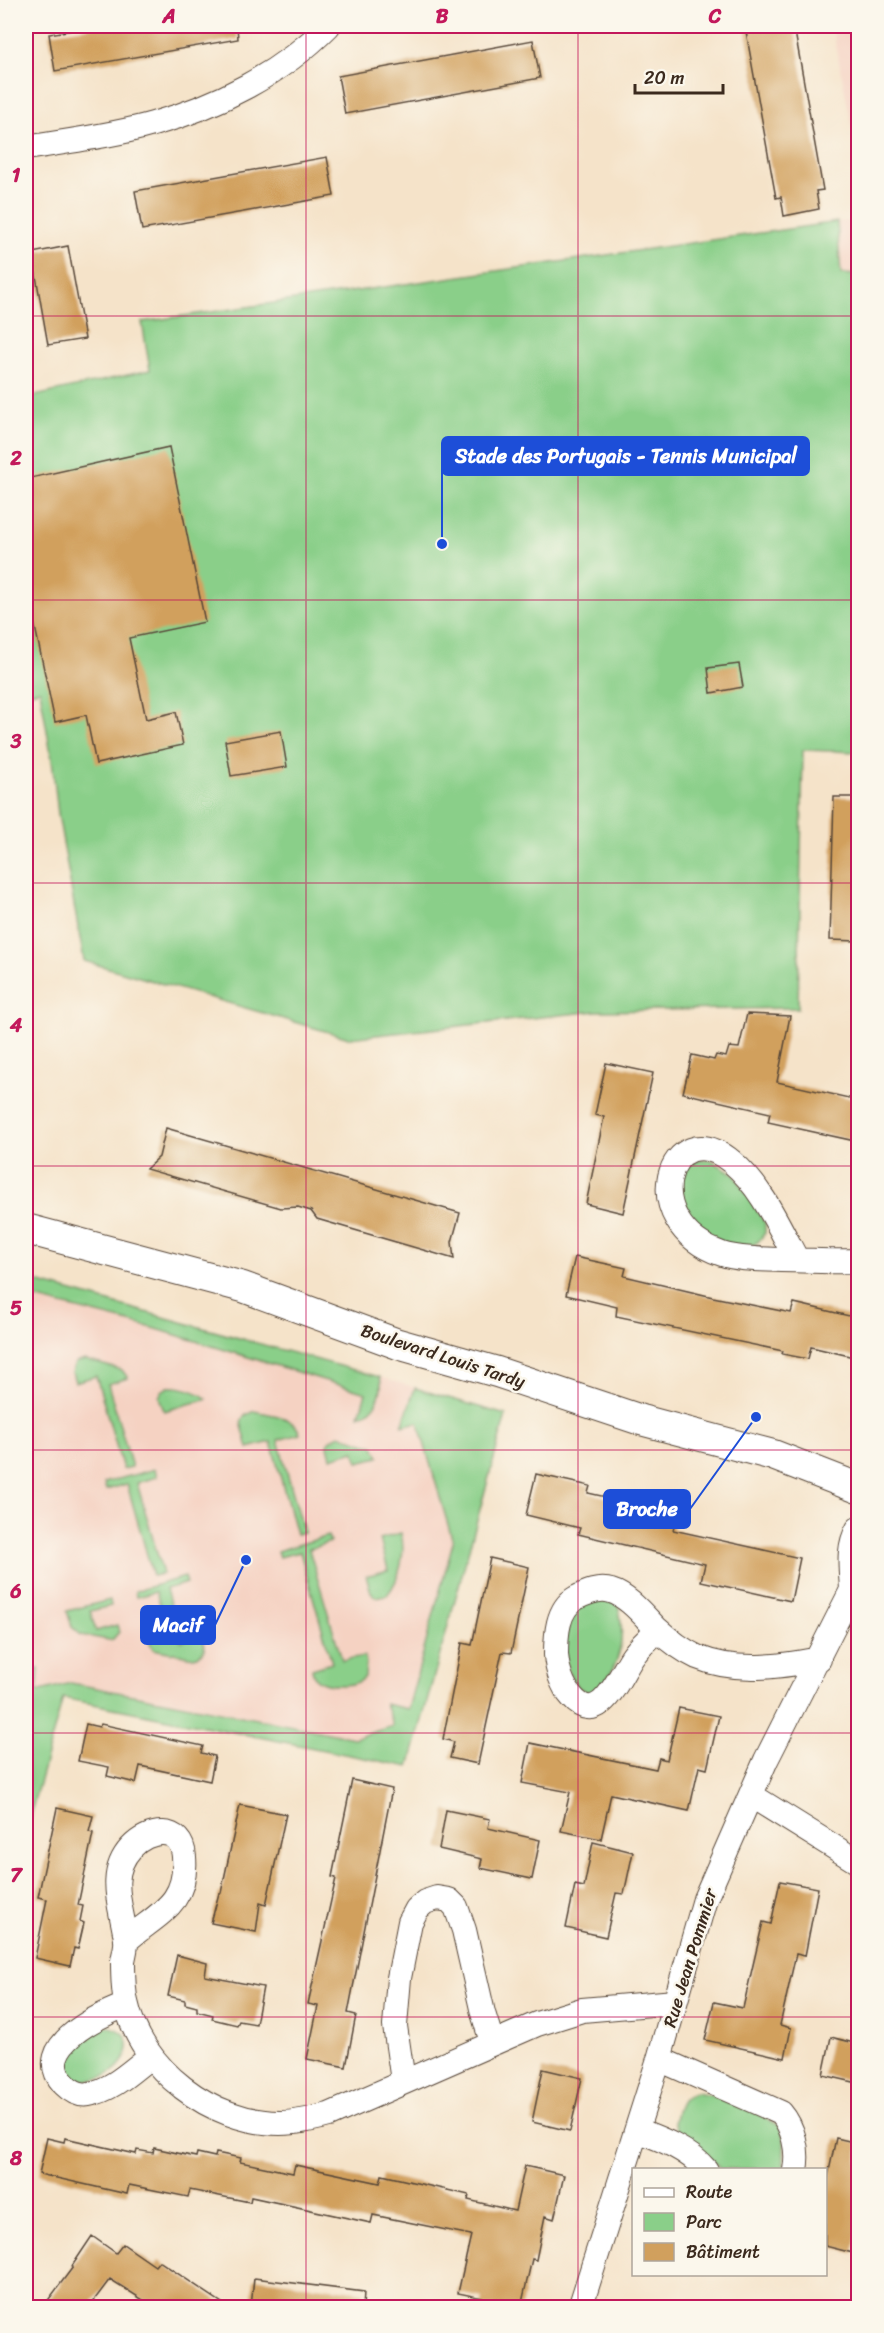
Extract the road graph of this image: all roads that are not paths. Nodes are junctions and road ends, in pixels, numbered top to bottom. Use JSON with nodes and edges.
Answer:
{"nodes":[{"id":1,"x":328,"y":26,"type":"edge"},
{"id":2,"x":26,"y":148,"type":"edge"},
{"id":3,"x":26,"y":1229,"type":"edge"},
{"id":4,"x":797,"y":1260,"type":"junction"},
{"id":5,"x":858,"y":1261,"type":"edge"},
{"id":6,"x":858,"y":1488,"type":"edge"},
{"id":7,"x":858,"y":1529,"type":"edge"},
{"id":8,"x":855,"y":1587,"type":"edge"},
{"id":9,"x":658,"y":1630,"type":"junction"},
{"id":10,"x":819,"y":1659,"type":"junction"},
{"id":11,"x":752,"y":1796,"type":"junction"},
{"id":12,"x":858,"y":1862,"type":"edge"},
{"id":13,"x":126,"y":1941,"type":"dead end"},
{"id":14,"x":675,"y":2002,"type":"junction"},
{"id":15,"x":126,"y":2005,"type":"junction"},
{"id":16,"x":492,"y":2042,"type":"junction"},
{"id":17,"x":151,"y":2056,"type":"junction"},
{"id":18,"x":660,"y":2059,"type":"junction"},
{"id":19,"x":402,"y":2081,"type":"junction"},
{"id":20,"x":637,"y":2130,"type":"junction"},
{"id":21,"x":705,"y":2168,"type":"edge"},
{"id":22,"x":795,"y":2168,"type":"edge"},
{"id":23,"x":580,"y":2307,"type":"edge"}],
"edges":[{"from":1,"to":2,"type":"street"},
{"from":3,"to":6,"type":"street","name":"Boulevard Louis Tardy"},
{"from":4,"to":4,"type":"street"},
{"from":4,"to":5,"type":"street"},
{"from":7,"to":8,"type":"street","name":"Rue Jean Pommier"},
{"from":8,"to":10,"type":"street","name":"Rue Jean Pommier"},
{"from":9,"to":9,"type":"street"},
{"from":9,"to":10,"type":"street"},
{"from":10,"to":11,"type":"street","name":"Rue Jean Pommier"},
{"from":11,"to":12,"type":"street"},
{"from":11,"to":14,"type":"street","name":"Rue Jean Pommier"},
{"from":13,"to":15,"type":"street"},
{"from":14,"to":16,"type":"street"},
{"from":14,"to":18,"type":"street","name":"Rue Jean Pommier"},
{"from":15,"to":17,"type":"street"},
{"from":15,"to":17,"type":"street"},
{"from":16,"to":19,"type":"street"},
{"from":16,"to":19,"type":"street"},
{"from":17,"to":19,"type":"street"},
{"from":18,"to":20,"type":"street","name":"Rue Jean Pommier"},
{"from":18,"to":22,"type":"street"},
{"from":20,"to":21,"type":"street"},
{"from":20,"to":23,"type":"street","name":"Rue Jean Pommier"}]}
